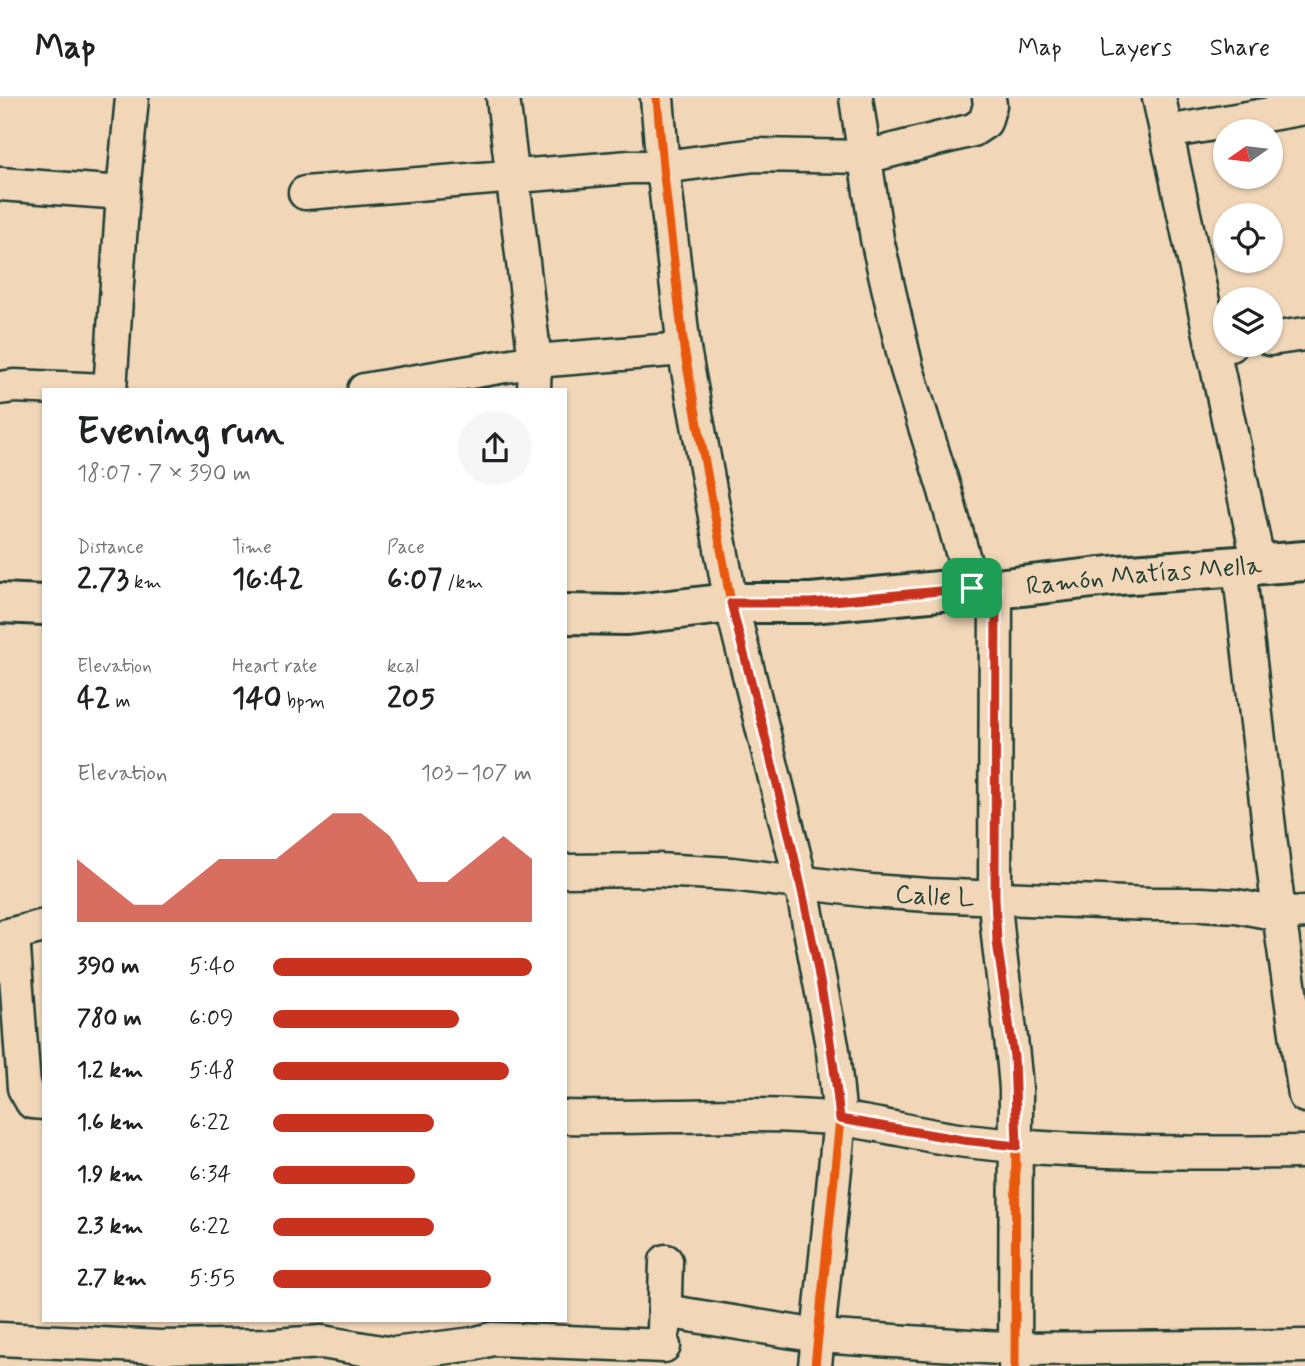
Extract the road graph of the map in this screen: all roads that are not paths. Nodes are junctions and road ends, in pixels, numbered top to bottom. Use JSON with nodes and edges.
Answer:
{"nodes":[{"id":1,"x":132,"y":98,"type":"edge"},
{"id":2,"x":503,"y":98,"type":"edge"},
{"id":3,"x":657,"y":98,"type":"edge"},
{"id":4,"x":856,"y":98,"type":"edge"},
{"id":5,"x":989,"y":98,"type":"edge"},
{"id":6,"x":1159,"y":98,"type":"edge"},
{"id":7,"x":1305,"y":108,"type":"edge"},
{"id":8,"x":1167,"y":132,"type":"junction"},
{"id":9,"x":866,"y":157,"type":"junction"},
{"id":10,"x":663,"y":167,"type":"junction"},
{"id":11,"x":513,"y":178,"type":"junction"},
{"id":12,"x":0,"y":184,"type":"edge"},
{"id":13,"x":123,"y":193,"type":"junction"},
{"id":14,"x":305,"y":193,"type":"dead end"},
{"id":15,"x":1213,"y":311,"type":"edge"},
{"id":16,"x":1305,"y":334,"type":"edge"},
{"id":17,"x":1283,"y":337,"type":"edge"},
{"id":18,"x":684,"y":349,"type":"junction"},
{"id":19,"x":1223,"y":357,"type":"edge"},
{"id":20,"x":534,"y":376,"type":"edge"},
{"id":21,"x":0,"y":388,"type":"edge"},
{"id":22,"x":61,"y":388,"type":"edge"},
{"id":23,"x":108,"y":388,"type":"edge"},
{"id":24,"x":388,"y":388,"type":"edge"},
{"id":25,"x":1305,"y":561,"type":"edge"},
{"id":26,"x":1249,"y":566,"type":"junction"},
{"id":27,"x":984,"y":589,"type":"junction"},
{"id":28,"x":0,"y":603,"type":"edge"},
{"id":29,"x":731,"y":603,"type":"junction"},
{"id":30,"x":42,"y":605,"type":"edge"},
{"id":31,"x":567,"y":614,"type":"edge"},
{"id":32,"x":567,"y":871,"type":"edge"},
{"id":33,"x":801,"y":882,"type":"junction"},
{"id":34,"x":995,"y":897,"type":"junction"},
{"id":35,"x":1292,"y":913,"type":"edge"},
{"id":36,"x":42,"y":927,"type":"edge"},
{"id":37,"x":6,"y":936,"type":"edge"},
{"id":38,"x":1305,"y":1096,"type":"edge"},
{"id":39,"x":42,"y":1103,"type":"edge"},
{"id":40,"x":567,"y":1117,"type":"edge"},
{"id":41,"x":840,"y":1119,"type":"junction"},
{"id":42,"x":1017,"y":1146,"type":"junction"},
{"id":43,"x":1305,"y":1152,"type":"edge"},
{"id":44,"x":666,"y":1261,"type":"dead end"},
{"id":45,"x":664,"y":1311,"type":"junction"},
{"id":46,"x":318,"y":1331,"type":"edge"},
{"id":47,"x":0,"y":1339,"type":"edge"},
{"id":48,"x":473,"y":1344,"type":"edge"},
{"id":49,"x":159,"y":1345,"type":"edge"},
{"id":50,"x":1305,"y":1346,"type":"edge"},
{"id":51,"x":817,"y":1351,"type":"edge"},
{"id":52,"x":664,"y":1356,"type":"edge"},
{"id":53,"x":1015,"y":1357,"type":"edge"}],
"edges":[{"from":1,"to":13,"type":"street"},
{"from":2,"to":11,"type":"street"},
{"from":3,"to":10,"type":"street"},
{"from":4,"to":9,"type":"street"},
{"from":5,"to":9,"type":"street"},
{"from":6,"to":8,"type":"street"},
{"from":7,"to":8,"type":"street"},
{"from":8,"to":15,"type":"street"},
{"from":9,"to":10,"type":"street"},
{"from":9,"to":27,"type":"street"},
{"from":10,"to":11,"type":"street"},
{"from":10,"to":18,"type":"street"},
{"from":11,"to":14,"type":"street"},
{"from":11,"to":20,"type":"street"},
{"from":12,"to":13,"type":"street"},
{"from":13,"to":23,"type":"street"},
{"from":16,"to":17,"type":"street"},
{"from":18,"to":20,"type":"street"},
{"from":18,"to":29,"type":"street"},
{"from":19,"to":26,"type":"street"},
{"from":20,"to":24,"type":"street"},
{"from":21,"to":22,"type":"street"},
{"from":25,"to":26,"type":"street","name":"Ramón Matías Mella"},
{"from":26,"to":27,"type":"street","name":"Ramón Matías Mella"},
{"from":26,"to":35,"type":"street"},
{"from":27,"to":29,"type":"street","name":"Ramón Matías Mella"},
{"from":27,"to":34,"type":"street"},
{"from":28,"to":30,"type":"street"},
{"from":29,"to":31,"type":"street","name":"Ramón Matías Mella"},
{"from":29,"to":33,"type":"street"},
{"from":32,"to":33,"type":"street","name":"Calle L"},
{"from":33,"to":34,"type":"street","name":"Calle L"},
{"from":33,"to":41,"type":"street"},
{"from":34,"to":35,"type":"street","name":"Calle L"},
{"from":34,"to":42,"type":"street"},
{"from":35,"to":38,"type":"street"},
{"from":36,"to":37,"type":"street"},
{"from":37,"to":39,"type":"street"},
{"from":40,"to":41,"type":"street"},
{"from":41,"to":42,"type":"street"},
{"from":41,"to":51,"type":"street"},
{"from":42,"to":43,"type":"street"},
{"from":42,"to":53,"type":"street"},
{"from":44,"to":45,"type":"street"},
{"from":45,"to":51,"type":"street"},
{"from":45,"to":52,"type":"street"},
{"from":46,"to":48,"type":"street"},
{"from":46,"to":49,"type":"street"},
{"from":47,"to":49,"type":"street"},
{"from":48,"to":52,"type":"street"},
{"from":50,"to":53,"type":"street"},
{"from":51,"to":53,"type":"street"}]}
